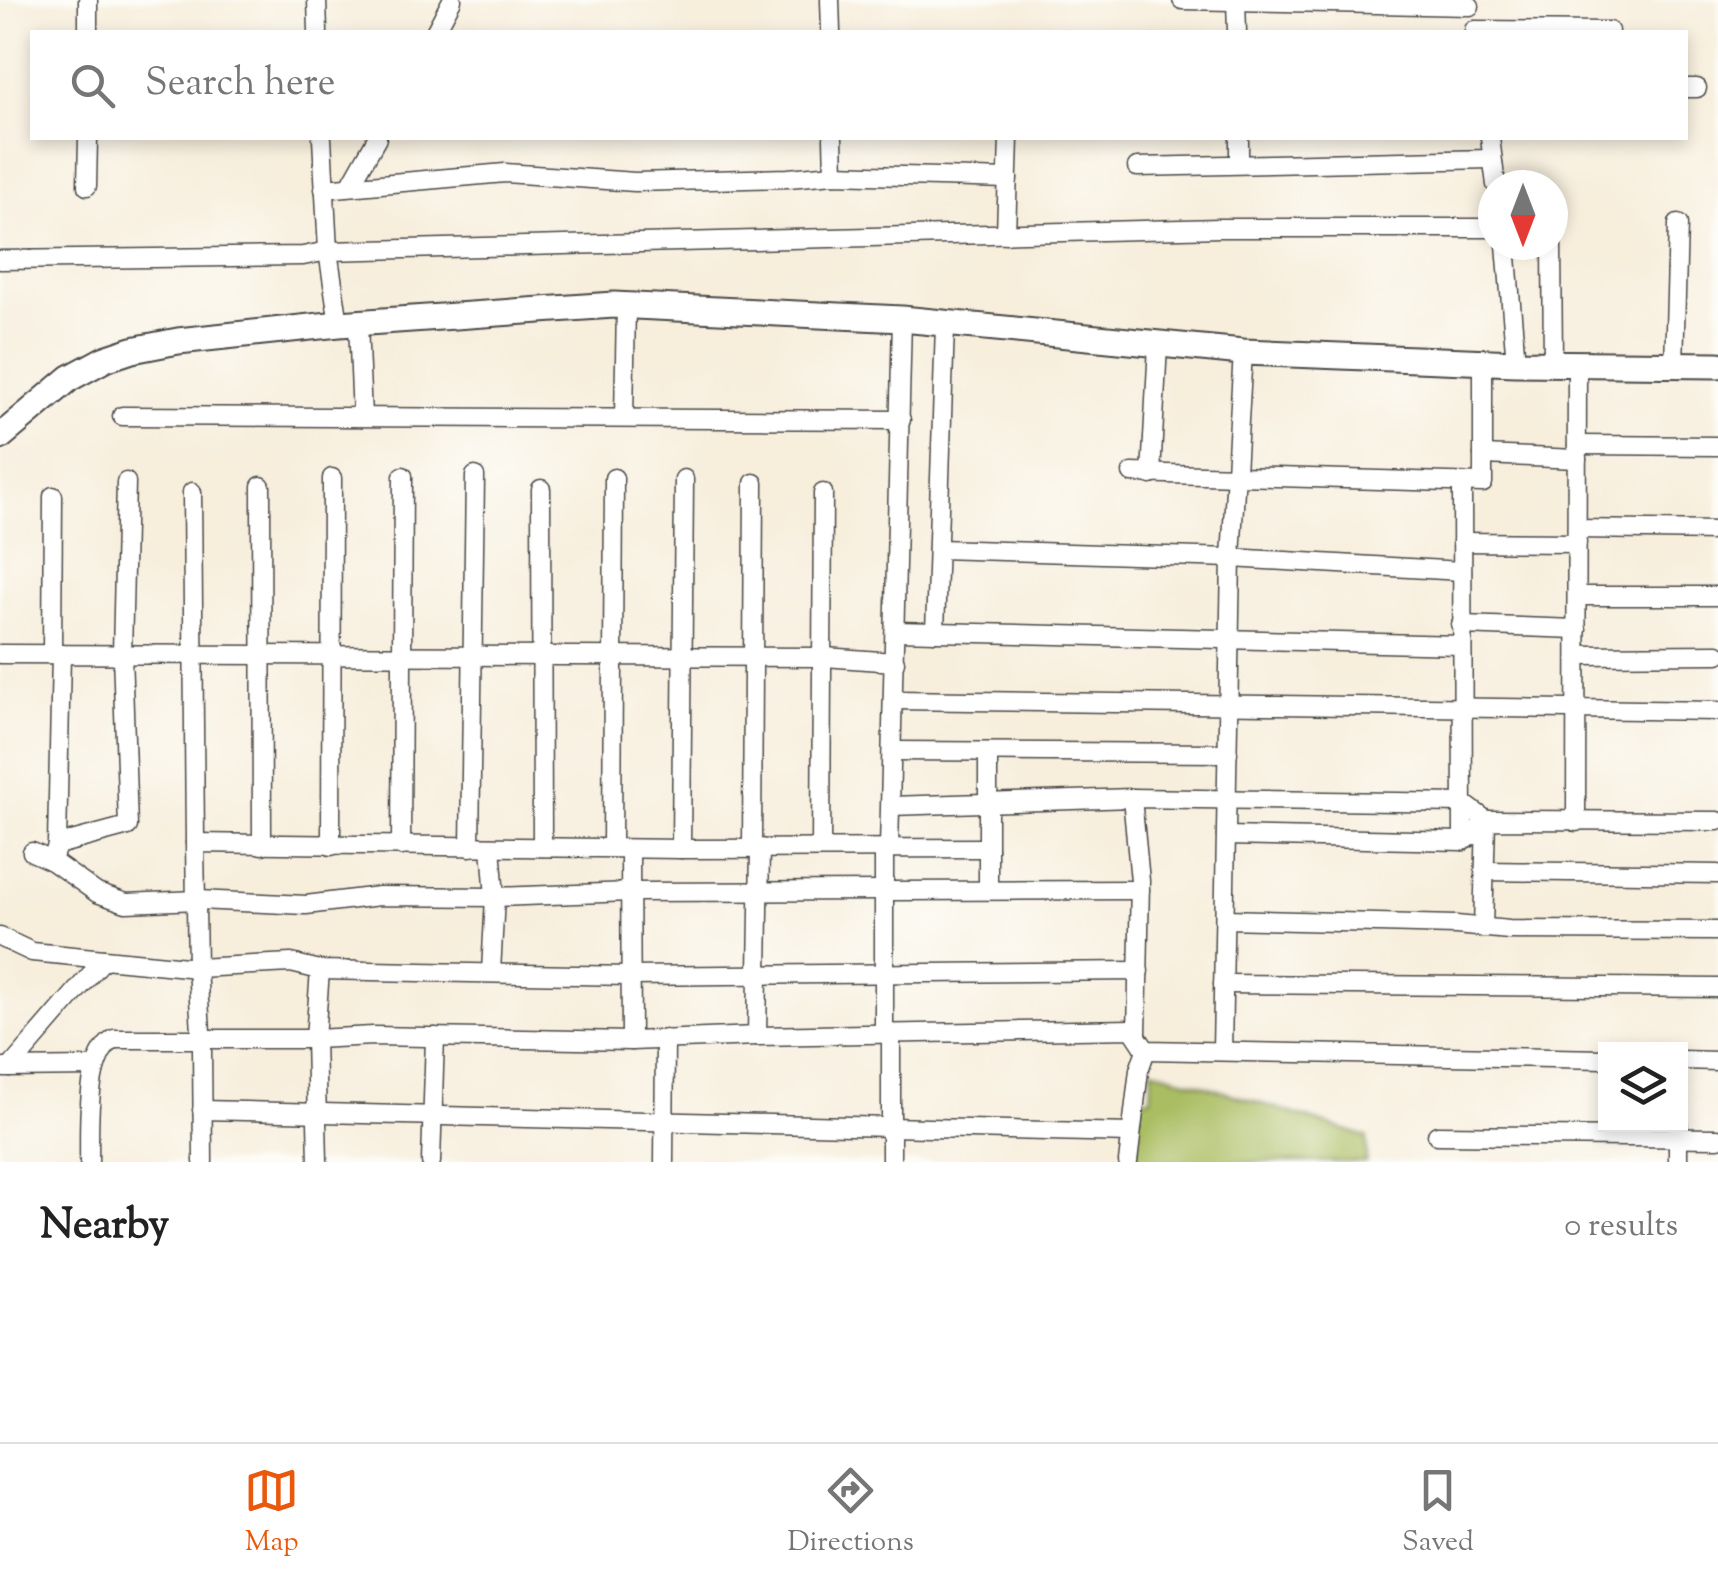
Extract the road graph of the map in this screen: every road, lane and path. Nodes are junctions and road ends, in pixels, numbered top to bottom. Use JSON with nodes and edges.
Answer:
{"nodes":[{"id":1,"x":88,"y":0,"type":"edge"},
{"id":2,"x":317,"y":0,"type":"edge"},
{"id":3,"x":452,"y":0,"type":"edge"},
{"id":4,"x":830,"y":0,"type":"edge"},
{"id":5,"x":1182,"y":0,"type":"edge"},
{"id":6,"x":1236,"y":1,"type":"edge"},
{"id":7,"x":1470,"y":3,"type":"edge"},
{"id":8,"x":88,"y":30,"type":"edge"},
{"id":9,"x":318,"y":30,"type":"edge"},
{"id":10,"x":436,"y":30,"type":"edge"},
{"id":11,"x":831,"y":30,"type":"edge"},
{"id":12,"x":1237,"y":30,"type":"edge"},
{"id":13,"x":1474,"y":30,"type":"edge"},
{"id":14,"x":88,"y":140,"type":"edge"},
{"id":15,"x":322,"y":140,"type":"edge"},
{"id":16,"x":376,"y":140,"type":"edge"},
{"id":17,"x":833,"y":140,"type":"edge"},
{"id":18,"x":1009,"y":140,"type":"edge"},
{"id":19,"x":1239,"y":140,"type":"edge"},
{"id":20,"x":1490,"y":140,"type":"edge"},
{"id":21,"x":1490,"y":159,"type":"junction"},
{"id":22,"x":1240,"y":164,"type":"junction"},
{"id":23,"x":1137,"y":166,"type":"dead end"},
{"id":24,"x":1493,"y":170,"type":"edge"},
{"id":25,"x":834,"y":174,"type":"junction"},
{"id":26,"x":1008,"y":179,"type":"junction"},
{"id":27,"x":87,"y":186,"type":"dead end"},
{"id":28,"x":350,"y":186,"type":"junction"},
{"id":29,"x":324,"y":189,"type":"junction"},
{"id":30,"x":1678,"y":224,"type":"dead end"},
{"id":31,"x":1478,"y":228,"type":"edge"},
{"id":32,"x":1006,"y":234,"type":"junction"},
{"id":33,"x":328,"y":251,"type":"junction"},
{"id":34,"x":0,"y":260,"type":"edge"},
{"id":35,"x":1507,"y":260,"type":"edge"},
{"id":36,"x":1554,"y":260,"type":"edge"},
{"id":37,"x":626,"y":305,"type":"junction"},
{"id":38,"x":902,"y":319,"type":"junction"},
{"id":39,"x":349,"y":323,"type":"junction"},
{"id":40,"x":945,"y":325,"type":"junction"},
{"id":41,"x":1158,"y":345,"type":"junction"},
{"id":42,"x":1243,"y":352,"type":"junction"},
{"id":43,"x":1484,"y":362,"type":"junction"},
{"id":44,"x":1516,"y":363,"type":"junction"},
{"id":45,"x":1565,"y":364,"type":"junction"},
{"id":46,"x":1674,"y":364,"type":"junction"},
{"id":47,"x":1718,"y":365,"type":"edge"},
{"id":48,"x":122,"y":416,"type":"dead end"},
{"id":49,"x":362,"y":417,"type":"junction"},
{"id":50,"x":624,"y":418,"type":"junction"},
{"id":51,"x":900,"y":420,"type":"junction"},
{"id":52,"x":0,"y":436,"type":"edge"},
{"id":53,"x":1718,"y":446,"type":"edge"},
{"id":54,"x":1577,"y":452,"type":"junction"},
{"id":55,"x":1484,"y":455,"type":"junction"},
{"id":56,"x":402,"y":476,"type":"dead end"},
{"id":57,"x":475,"y":476,"type":"dead end"},
{"id":58,"x":332,"y":478,"type":"dead end"},
{"id":59,"x":614,"y":478,"type":"dead end"},
{"id":60,"x":684,"y":478,"type":"dead end"},
{"id":61,"x":1236,"y":479,"type":"junction"},
{"id":62,"x":126,"y":482,"type":"dead end"},
{"id":63,"x":754,"y":483,"type":"dead end"},
{"id":64,"x":1462,"y":483,"type":"junction"},
{"id":65,"x":261,"y":486,"type":"dead end"},
{"id":66,"x":542,"y":489,"type":"dead end"},
{"id":67,"x":192,"y":492,"type":"dead end"},
{"id":68,"x":823,"y":493,"type":"dead end"},
{"id":69,"x":53,"y":496,"type":"dead end"},
{"id":70,"x":1718,"y":531,"type":"edge"},
{"id":71,"x":1577,"y":536,"type":"junction"},
{"id":72,"x":1462,"y":542,"type":"junction"},
{"id":73,"x":938,"y":549,"type":"junction"},
{"id":74,"x":1231,"y":558,"type":"junction"},
{"id":75,"x":1462,"y":571,"type":"junction"},
{"id":76,"x":1578,"y":596,"type":"junction"},
{"id":77,"x":1718,"y":596,"type":"edge"},
{"id":78,"x":1461,"y":625,"type":"junction"},
{"id":79,"x":1577,"y":628,"type":"junction"},
{"id":80,"x":896,"y":631,"type":"junction"},
{"id":81,"x":935,"y":632,"type":"junction"},
{"id":82,"x":1230,"y":640,"type":"junction"},
{"id":83,"x":1461,"y":645,"type":"junction"},
{"id":84,"x":0,"y":654,"type":"edge"},
{"id":85,"x":56,"y":654,"type":"junction"},
{"id":86,"x":122,"y":654,"type":"junction"},
{"id":87,"x":1718,"y":654,"type":"edge"},
{"id":88,"x":192,"y":655,"type":"junction"},
{"id":89,"x":260,"y":655,"type":"junction"},
{"id":90,"x":333,"y":655,"type":"junction"},
{"id":91,"x":1576,"y":655,"type":"junction"},
{"id":92,"x":402,"y":656,"type":"junction"},
{"id":93,"x":472,"y":656,"type":"junction"},
{"id":94,"x":542,"y":656,"type":"junction"},
{"id":95,"x":612,"y":657,"type":"junction"},
{"id":96,"x":683,"y":657,"type":"junction"},
{"id":97,"x":754,"y":657,"type":"junction"},
{"id":98,"x":824,"y":658,"type":"junction"},
{"id":99,"x":895,"y":662,"type":"junction"},
{"id":100,"x":894,"y":700,"type":"junction"},
{"id":101,"x":1228,"y":702,"type":"junction"},
{"id":102,"x":1461,"y":708,"type":"junction"},
{"id":103,"x":1576,"y":711,"type":"junction"},
{"id":104,"x":1718,"y":711,"type":"edge"},
{"id":105,"x":893,"y":751,"type":"junction"},
{"id":106,"x":988,"y":752,"type":"junction"},
{"id":107,"x":1228,"y":752,"type":"junction"},
{"id":108,"x":1132,"y":798,"type":"junction"},
{"id":109,"x":1227,"y":799,"type":"junction"},
{"id":110,"x":987,"y":803,"type":"junction"},
{"id":111,"x":1463,"y":803,"type":"junction"},
{"id":112,"x":891,"y":806,"type":"junction"},
{"id":113,"x":1486,"y":820,"type":"junction"},
{"id":114,"x":1576,"y":822,"type":"junction"},
{"id":115,"x":1718,"y":822,"type":"edge"},
{"id":116,"x":1226,"y":836,"type":"junction"},
{"id":117,"x":1463,"y":840,"type":"junction"},
{"id":118,"x":195,"y":843,"type":"junction"},
{"id":119,"x":262,"y":846,"type":"junction"},
{"id":120,"x":331,"y":846,"type":"junction"},
{"id":121,"x":401,"y":846,"type":"junction"},
{"id":122,"x":470,"y":847,"type":"junction"},
{"id":123,"x":491,"y":847,"type":"junction"},
{"id":124,"x":542,"y":847,"type":"junction"},
{"id":125,"x":621,"y":848,"type":"junction"},
{"id":126,"x":756,"y":848,"type":"junction"},
{"id":127,"x":821,"y":848,"type":"junction"},
{"id":128,"x":988,"y":848,"type":"junction"},
{"id":129,"x":681,"y":849,"type":"junction"},
{"id":130,"x":886,"y":849,"type":"junction"},
{"id":131,"x":32,"y":852,"type":"dead end"},
{"id":132,"x":54,"y":853,"type":"junction"},
{"id":133,"x":1484,"y":872,"type":"junction"},
{"id":134,"x":1718,"y":874,"type":"edge"},
{"id":135,"x":988,"y":890,"type":"junction"},
{"id":136,"x":1140,"y":890,"type":"junction"},
{"id":137,"x":883,"y":891,"type":"junction"},
{"id":138,"x":630,"y":892,"type":"junction"},
{"id":139,"x":759,"y":892,"type":"junction"},
{"id":140,"x":495,"y":897,"type":"junction"},
{"id":141,"x":198,"y":900,"type":"junction"},
{"id":142,"x":1225,"y":920,"type":"junction"},
{"id":143,"x":1483,"y":928,"type":"junction"},
{"id":144,"x":1718,"y":931,"type":"edge"},
{"id":145,"x":0,"y":937,"type":"edge"},
{"id":146,"x":104,"y":959,"type":"junction"},
{"id":147,"x":197,"y":968,"type":"junction"},
{"id":148,"x":320,"y":970,"type":"junction"},
{"id":149,"x":1139,"y":971,"type":"junction"},
{"id":150,"x":492,"y":972,"type":"junction"},
{"id":151,"x":882,"y":972,"type":"junction"},
{"id":152,"x":758,"y":973,"type":"junction"},
{"id":153,"x":630,"y":976,"type":"junction"},
{"id":154,"x":1224,"y":984,"type":"junction"},
{"id":155,"x":1718,"y":988,"type":"edge"},
{"id":156,"x":887,"y":1034,"type":"junction"},
{"id":157,"x":757,"y":1036,"type":"junction"},
{"id":158,"x":202,"y":1037,"type":"junction"},
{"id":159,"x":435,"y":1037,"type":"junction"},
{"id":160,"x":314,"y":1039,"type":"junction"},
{"id":161,"x":665,"y":1039,"type":"junction"},
{"id":162,"x":631,"y":1041,"type":"junction"},
{"id":163,"x":1141,"y":1042,"type":"junction"},
{"id":164,"x":1222,"y":1051,"type":"junction"},
{"id":165,"x":1598,"y":1059,"type":"edge"},
{"id":166,"x":1688,"y":1060,"type":"edge"},
{"id":167,"x":1718,"y":1061,"type":"edge"},
{"id":168,"x":94,"y":1067,"type":"junction"},
{"id":169,"x":5,"y":1068,"type":"edge"},
{"id":170,"x":202,"y":1110,"type":"junction"},
{"id":171,"x":317,"y":1114,"type":"junction"},
{"id":172,"x":432,"y":1114,"type":"junction"},
{"id":173,"x":664,"y":1120,"type":"junction"},
{"id":174,"x":891,"y":1126,"type":"junction"},
{"id":175,"x":1618,"y":1132,"type":"edge"},
{"id":176,"x":1678,"y":1132,"type":"edge"},
{"id":177,"x":1684,"y":1132,"type":"edge"},
{"id":178,"x":1131,"y":1134,"type":"junction"},
{"id":179,"x":1438,"y":1135,"type":"dead end"},
{"id":180,"x":1718,"y":1138,"type":"edge"},
{"id":181,"x":89,"y":1162,"type":"edge"},
{"id":182,"x":202,"y":1162,"type":"edge"},
{"id":183,"x":318,"y":1162,"type":"edge"},
{"id":184,"x":431,"y":1162,"type":"edge"},
{"id":185,"x":664,"y":1162,"type":"edge"},
{"id":186,"x":891,"y":1162,"type":"edge"},
{"id":187,"x":1128,"y":1162,"type":"edge"},
{"id":188,"x":1678,"y":1162,"type":"edge"}],
"edges":[{"from":1,"to":8,"type":"street"},
{"from":2,"to":9,"type":"street"},
{"from":3,"to":10,"type":"street"},
{"from":4,"to":11,"type":"street"},
{"from":5,"to":6,"type":"street"},
{"from":6,"to":7,"type":"street"},
{"from":6,"to":12,"type":"street"},
{"from":7,"to":13,"type":"street"},
{"from":14,"to":27,"type":"street"},
{"from":15,"to":29,"type":"street"},
{"from":16,"to":28,"type":"street"},
{"from":17,"to":25,"type":"street"},
{"from":18,"to":26,"type":"street"},
{"from":19,"to":22,"type":"street"},
{"from":20,"to":21,"type":"street"},
{"from":21,"to":22,"type":"street"},
{"from":21,"to":24,"type":"street"},
{"from":22,"to":23,"type":"street"},
{"from":25,"to":26,"type":"street"},
{"from":25,"to":28,"type":"street"},
{"from":26,"to":32,"type":"street"},
{"from":28,"to":29,"type":"street"},
{"from":29,"to":33,"type":"street"},
{"from":30,"to":46,"type":"street"},
{"from":31,"to":32,"type":"street"},
{"from":32,"to":33,"type":"street"},
{"from":33,"to":34,"type":"street"},
{"from":33,"to":39,"type":"street"},
{"from":35,"to":44,"type":"street"},
{"from":36,"to":45,"type":"street"},
{"from":37,"to":38,"type":"main road"},
{"from":37,"to":39,"type":"main road"},
{"from":37,"to":50,"type":"street"},
{"from":38,"to":40,"type":"main road"},
{"from":38,"to":51,"type":"street"},
{"from":39,"to":49,"type":"street"},
{"from":39,"to":52,"type":"main road"},
{"from":40,"to":41,"type":"main road"},
{"from":40,"to":73,"type":"street"},
{"from":41,"to":42,"type":"main road"},
{"from":41,"to":61,"type":"street"},
{"from":42,"to":43,"type":"main road"},
{"from":42,"to":61,"type":"street"},
{"from":43,"to":44,"type":"main road"},
{"from":43,"to":55,"type":"street"},
{"from":44,"to":45,"type":"main road"},
{"from":45,"to":46,"type":"main road"},
{"from":45,"to":54,"type":"street"},
{"from":46,"to":47,"type":"main road"},
{"from":48,"to":49,"type":"street"},
{"from":49,"to":50,"type":"street"},
{"from":50,"to":51,"type":"street"},
{"from":51,"to":80,"type":"street"},
{"from":53,"to":54,"type":"street"},
{"from":54,"to":55,"type":"street"},
{"from":54,"to":71,"type":"street"},
{"from":55,"to":64,"type":"street"},
{"from":56,"to":92,"type":"street"},
{"from":57,"to":93,"type":"street"},
{"from":58,"to":90,"type":"street"},
{"from":59,"to":95,"type":"street"},
{"from":60,"to":96,"type":"street"},
{"from":61,"to":64,"type":"street"},
{"from":61,"to":74,"type":"street"},
{"from":62,"to":86,"type":"street"},
{"from":63,"to":97,"type":"street"},
{"from":64,"to":72,"type":"street"},
{"from":65,"to":89,"type":"street"},
{"from":66,"to":94,"type":"street"},
{"from":67,"to":88,"type":"street"},
{"from":68,"to":98,"type":"street"},
{"from":69,"to":85,"type":"street"},
{"from":70,"to":71,"type":"street"},
{"from":71,"to":72,"type":"street"},
{"from":71,"to":76,"type":"street"},
{"from":72,"to":75,"type":"street"},
{"from":73,"to":74,"type":"street"},
{"from":73,"to":81,"type":"street"},
{"from":74,"to":75,"type":"street"},
{"from":74,"to":82,"type":"street"},
{"from":75,"to":78,"type":"street"},
{"from":76,"to":77,"type":"street"},
{"from":76,"to":79,"type":"street"},
{"from":78,"to":79,"type":"street"},
{"from":78,"to":83,"type":"street"},
{"from":79,"to":91,"type":"street"},
{"from":80,"to":81,"type":"street"},
{"from":80,"to":99,"type":"street"},
{"from":81,"to":82,"type":"street"},
{"from":82,"to":83,"type":"street"},
{"from":82,"to":101,"type":"street"},
{"from":83,"to":102,"type":"street"},
{"from":84,"to":85,"type":"street"},
{"from":85,"to":86,"type":"street"},
{"from":85,"to":132,"type":"street"},
{"from":86,"to":88,"type":"street"},
{"from":86,"to":132,"type":"street"},
{"from":87,"to":91,"type":"street"},
{"from":88,"to":89,"type":"street"},
{"from":88,"to":118,"type":"street"},
{"from":89,"to":90,"type":"street"},
{"from":89,"to":119,"type":"street"},
{"from":90,"to":92,"type":"street"},
{"from":90,"to":120,"type":"street"},
{"from":91,"to":103,"type":"street"},
{"from":92,"to":93,"type":"street"},
{"from":92,"to":121,"type":"street"},
{"from":93,"to":94,"type":"street"},
{"from":93,"to":122,"type":"street"},
{"from":94,"to":95,"type":"street"},
{"from":94,"to":124,"type":"street"},
{"from":95,"to":96,"type":"street"},
{"from":95,"to":125,"type":"street"},
{"from":96,"to":97,"type":"street"},
{"from":96,"to":129,"type":"street"},
{"from":97,"to":98,"type":"street"},
{"from":97,"to":126,"type":"street"},
{"from":98,"to":99,"type":"street"},
{"from":98,"to":127,"type":"street"},
{"from":99,"to":100,"type":"street"},
{"from":100,"to":101,"type":"street"},
{"from":100,"to":105,"type":"street"},
{"from":101,"to":102,"type":"street"},
{"from":101,"to":107,"type":"street"},
{"from":102,"to":103,"type":"street"},
{"from":102,"to":111,"type":"street"},
{"from":103,"to":104,"type":"street"},
{"from":103,"to":114,"type":"street"},
{"from":105,"to":106,"type":"street"},
{"from":105,"to":112,"type":"street"},
{"from":106,"to":107,"type":"street"},
{"from":106,"to":110,"type":"street"},
{"from":107,"to":109,"type":"street"},
{"from":108,"to":109,"type":"street"},
{"from":108,"to":110,"type":"street"},
{"from":108,"to":136,"type":"street"},
{"from":109,"to":111,"type":"street"},
{"from":109,"to":116,"type":"street"},
{"from":110,"to":112,"type":"street"},
{"from":110,"to":128,"type":"street"},
{"from":111,"to":113,"type":"street"},
{"from":111,"to":117,"type":"street"},
{"from":112,"to":130,"type":"street"},
{"from":113,"to":114,"type":"street"},
{"from":113,"to":117,"type":"street"},
{"from":113,"to":133,"type":"street"},
{"from":114,"to":115,"type":"street"},
{"from":116,"to":117,"type":"street"},
{"from":116,"to":142,"type":"street"},
{"from":118,"to":119,"type":"street"},
{"from":118,"to":141,"type":"street"},
{"from":119,"to":120,"type":"street"},
{"from":120,"to":121,"type":"street"},
{"from":121,"to":122,"type":"street"},
{"from":122,"to":123,"type":"street"},
{"from":123,"to":124,"type":"street"},
{"from":123,"to":140,"type":"street"},
{"from":124,"to":125,"type":"street"},
{"from":125,"to":129,"type":"street"},
{"from":125,"to":138,"type":"street"},
{"from":126,"to":127,"type":"street"},
{"from":126,"to":129,"type":"street"},
{"from":126,"to":139,"type":"street"},
{"from":127,"to":130,"type":"street"},
{"from":128,"to":130,"type":"street"},
{"from":128,"to":135,"type":"street"},
{"from":130,"to":137,"type":"street"},
{"from":131,"to":132,"type":"street"},
{"from":132,"to":141,"type":"street"},
{"from":133,"to":134,"type":"street"},
{"from":133,"to":143,"type":"street"},
{"from":135,"to":136,"type":"street"},
{"from":135,"to":137,"type":"street"},
{"from":136,"to":149,"type":"street"},
{"from":137,"to":139,"type":"street"},
{"from":137,"to":151,"type":"street"},
{"from":138,"to":139,"type":"street"},
{"from":138,"to":140,"type":"street"},
{"from":138,"to":153,"type":"street"},
{"from":139,"to":152,"type":"street"},
{"from":140,"to":141,"type":"street"},
{"from":140,"to":150,"type":"street"},
{"from":141,"to":147,"type":"street"},
{"from":142,"to":143,"type":"street"},
{"from":142,"to":154,"type":"street"},
{"from":143,"to":144,"type":"street"},
{"from":145,"to":146,"type":"street"},
{"from":146,"to":147,"type":"street"},
{"from":146,"to":169,"type":"street"},
{"from":147,"to":148,"type":"street"},
{"from":147,"to":158,"type":"street"},
{"from":148,"to":150,"type":"street"},
{"from":148,"to":160,"type":"street"},
{"from":149,"to":151,"type":"street"},
{"from":149,"to":163,"type":"street"},
{"from":150,"to":153,"type":"street"},
{"from":151,"to":152,"type":"street"},
{"from":151,"to":156,"type":"street"},
{"from":152,"to":153,"type":"street"},
{"from":152,"to":157,"type":"street"},
{"from":153,"to":162,"type":"street"},
{"from":154,"to":155,"type":"street"},
{"from":154,"to":164,"type":"street"},
{"from":156,"to":157,"type":"street"},
{"from":156,"to":163,"type":"street"},
{"from":156,"to":174,"type":"street"},
{"from":157,"to":161,"type":"street"},
{"from":158,"to":160,"type":"street"},
{"from":158,"to":168,"type":"street"},
{"from":158,"to":170,"type":"street"},
{"from":159,"to":160,"type":"street"},
{"from":159,"to":162,"type":"street"},
{"from":159,"to":172,"type":"street"},
{"from":160,"to":171,"type":"street"},
{"from":161,"to":162,"type":"street"},
{"from":161,"to":173,"type":"street"},
{"from":163,"to":164,"type":"street"},
{"from":163,"to":178,"type":"street"},
{"from":164,"to":165,"type":"street"},
{"from":166,"to":167,"type":"street"},
{"from":168,"to":169,"type":"street"},
{"from":168,"to":181,"type":"street"},
{"from":170,"to":171,"type":"street"},
{"from":170,"to":182,"type":"street"},
{"from":171,"to":172,"type":"street"},
{"from":171,"to":183,"type":"street"},
{"from":172,"to":173,"type":"street"},
{"from":172,"to":184,"type":"street"},
{"from":173,"to":174,"type":"street"},
{"from":173,"to":185,"type":"street"},
{"from":174,"to":178,"type":"street"},
{"from":174,"to":186,"type":"street"},
{"from":175,"to":179,"type":"street"},
{"from":176,"to":188,"type":"street"},
{"from":177,"to":180,"type":"street"},
{"from":178,"to":187,"type":"street"}]}
